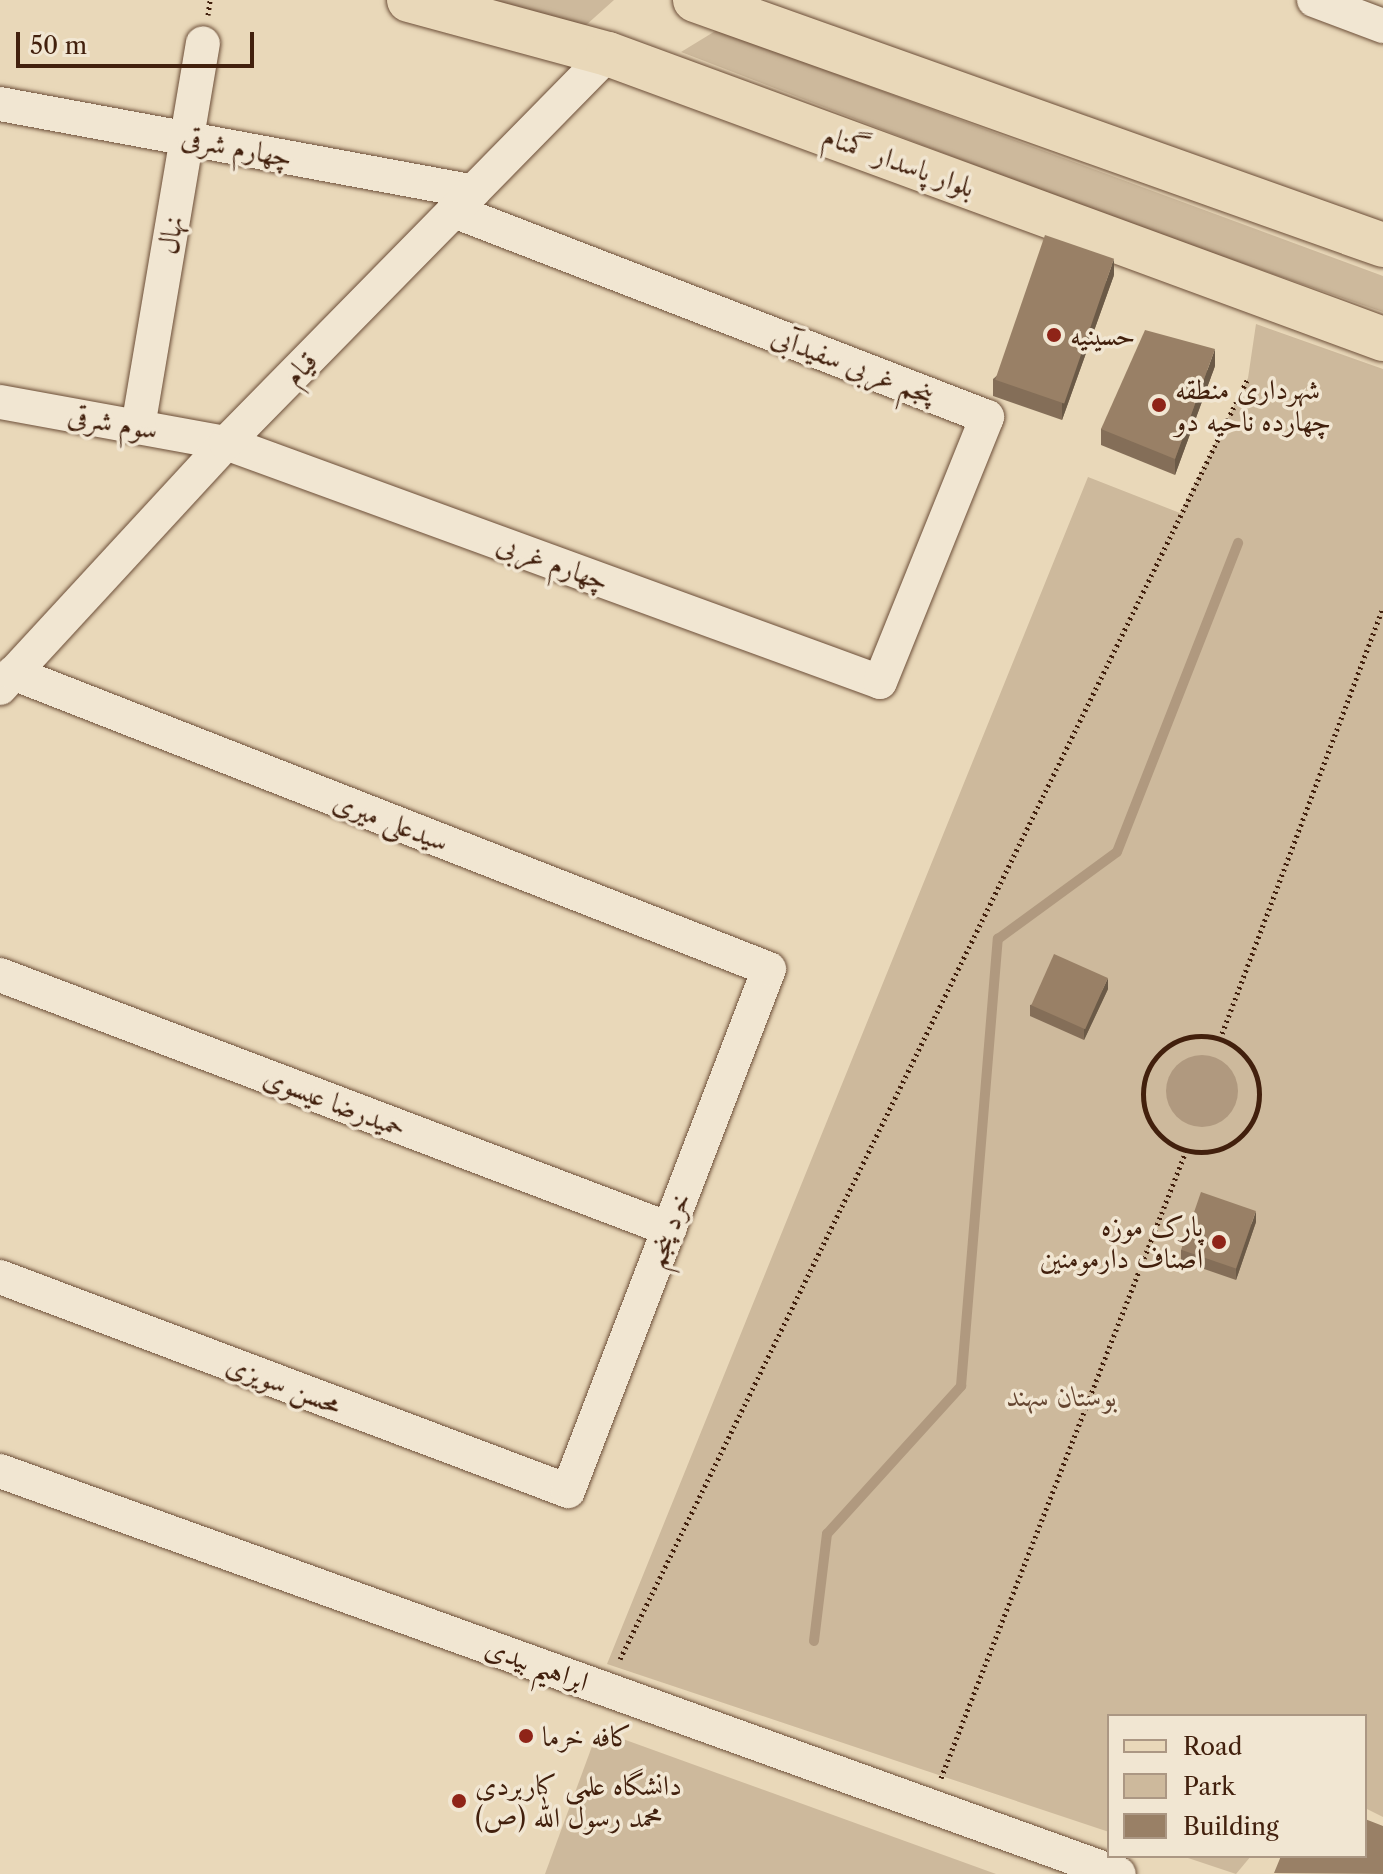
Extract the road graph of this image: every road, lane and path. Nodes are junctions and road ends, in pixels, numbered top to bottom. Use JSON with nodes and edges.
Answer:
{"nodes":[{"id":1,"x":409,"y":0,"type":"edge"},
{"id":2,"x":695,"y":0,"type":"edge"},
{"id":3,"x":1314,"y":0,"type":"edge"},
{"id":4,"x":1383,"y":26,"type":"edge"},
{"id":5,"x":203,"y":43,"type":"dead end"},
{"id":6,"x":608,"y":54,"type":"junction"},
{"id":7,"x":0,"y":104,"type":"edge"},
{"id":8,"x":187,"y":137,"type":"junction"},
{"id":9,"x":463,"y":201,"type":"junction"},
{"id":10,"x":1383,"y":245,"type":"edge"},
{"id":11,"x":1383,"y":339,"type":"edge"},
{"id":12,"x":1248,"y":378,"type":"dead end"},
{"id":13,"x":0,"y":402,"type":"edge"},
{"id":14,"x":138,"y":427,"type":"junction"},
{"id":15,"x":226,"y":443,"type":"junction"},
{"id":16,"x":1383,"y":608,"type":"edge"},
{"id":17,"x":7,"y":680,"type":"edge"},
{"id":18,"x":880,"y":682,"type":"joint"},
{"id":19,"x":769,"y":969,"type":"joint"},
{"id":20,"x":0,"y":975,"type":"edge"},
{"id":21,"x":1220,"y":1039,"type":"junction"},
{"id":22,"x":1186,"y":1151,"type":"junction"},
{"id":23,"x":669,"y":1229,"type":"junction"},
{"id":24,"x":0,"y":1277,"type":"edge"},
{"id":25,"x":0,"y":1471,"type":"edge"},
{"id":26,"x":568,"y":1491,"type":"joint"},
{"id":27,"x":606,"y":1688,"type":"junction"},
{"id":28,"x":931,"y":1805,"type":"junction"},
{"id":29,"x":1073,"y":1865,"type":"edge"},
{"id":30,"x":1119,"y":1874,"type":"edge"}],
"edges":[{"from":1,"to":6,"type":"main road","name":"بلوار پاسدار گمنام"},
{"from":2,"to":10,"type":"main road"},
{"from":3,"to":4,"type":"street"},
{"from":5,"to":8,"type":"street","name":"نهال"},
{"from":6,"to":9,"type":"street","name":"قیام"},
{"from":6,"to":11,"type":"main road","name":"بلوار پاسدار گمنام"},
{"from":7,"to":8,"type":"street","name":"چهارم شرقی"},
{"from":8,"to":9,"type":"street","name":"چهارم شرقی"},
{"from":8,"to":14,"type":"street","name":"نهال"},
{"from":9,"to":15,"type":"street","name":"قیام"},
{"from":9,"to":18,"type":"street","name":"پنجم غربی سفیدآبی"},
{"from":12,"to":27,"type":"path"},
{"from":13,"to":14,"type":"street","name":"سوم شرقی"},
{"from":14,"to":15,"type":"street","name":"سوم شرقی"},
{"from":15,"to":17,"type":"street","name":"قیام"},
{"from":15,"to":18,"type":"street","name":"چهارم غربی"},
{"from":16,"to":21,"type":"path"},
{"from":17,"to":19,"type":"street","name":"سیدعلی میری"},
{"from":19,"to":23,"type":"street","name":"خرد پنجم"},
{"from":20,"to":23,"type":"street","name":"حمیدرضا عیسوی"},
{"from":21,"to":22,"type":"path"},
{"from":21,"to":22,"type":"path"},
{"from":22,"to":28,"type":"path"},
{"from":23,"to":26,"type":"street","name":"خرد پنجم"},
{"from":24,"to":26,"type":"street","name":"محسن سویزی"},
{"from":25,"to":27,"type":"street","name":"ابراهیم بیدی"},
{"from":27,"to":28,"type":"street","name":"ابراهیم بیدی"},
{"from":28,"to":29,"type":"street","name":"ابراهیم بیدی"},
{"from":29,"to":30,"type":"street","name":"ابراهیم بیدی"}]}
